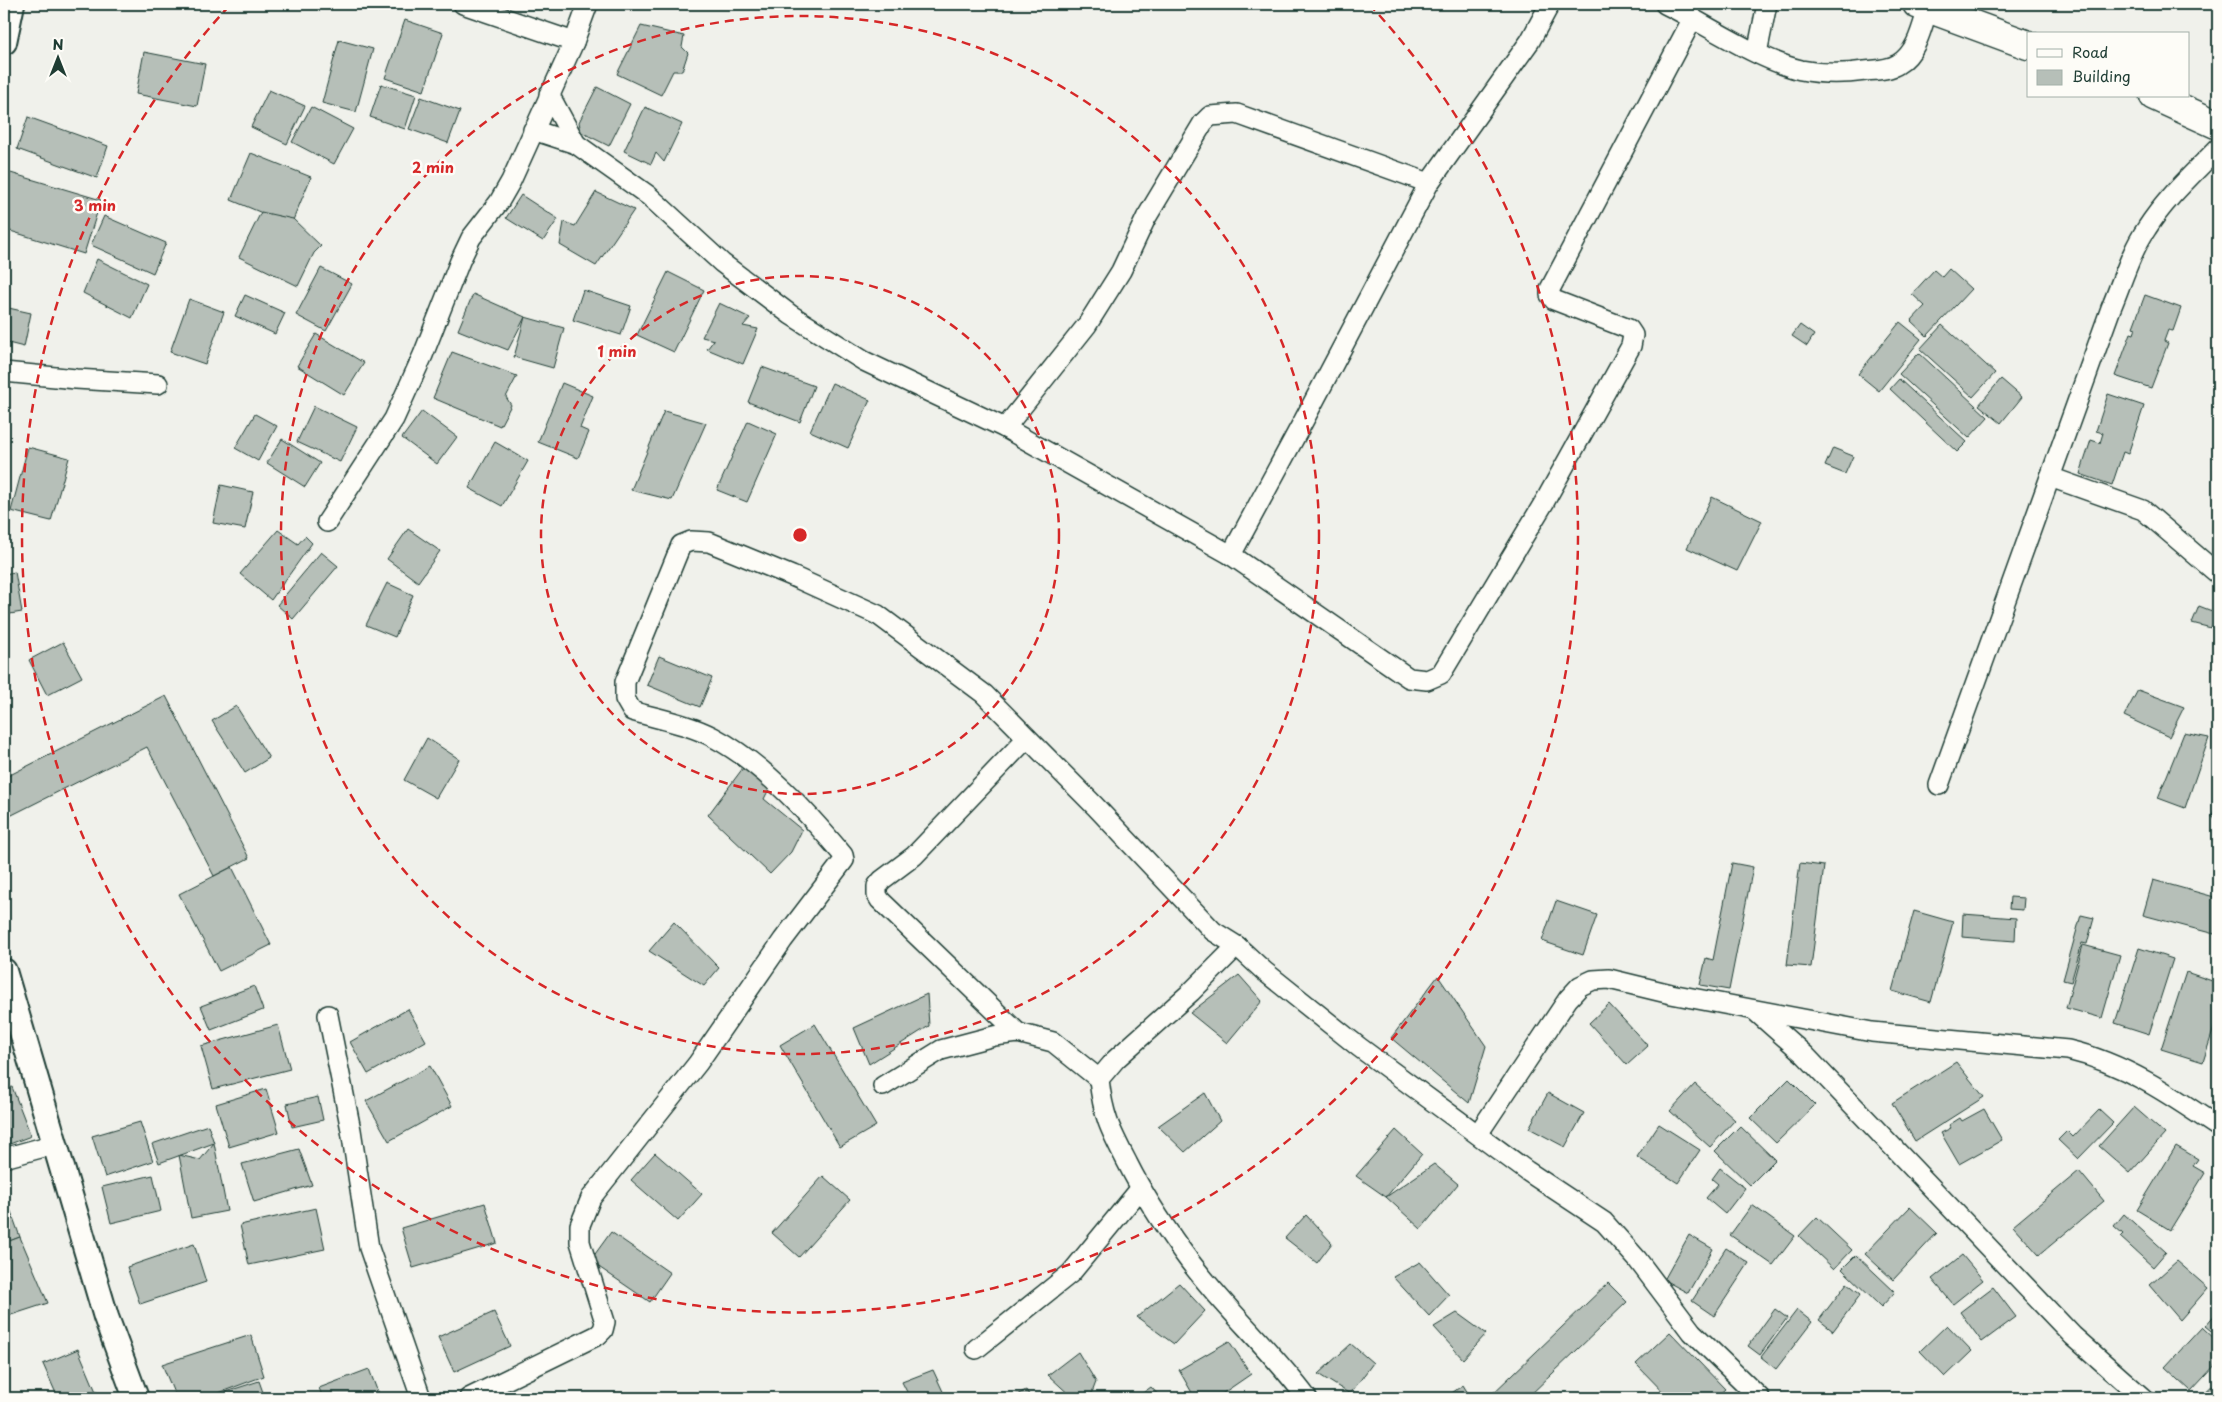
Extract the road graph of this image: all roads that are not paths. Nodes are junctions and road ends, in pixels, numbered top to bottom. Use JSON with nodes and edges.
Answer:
{"nodes":[{"id":1,"x":12,"y":4,"type":"edge"},
{"id":2,"x":464,"y":4,"type":"edge"},
{"id":3,"x":588,"y":4,"type":"edge"},
{"id":4,"x":1550,"y":4,"type":"edge"},
{"id":5,"x":1665,"y":4,"type":"edge"},
{"id":6,"x":1767,"y":4,"type":"edge"},
{"id":7,"x":1922,"y":6,"type":"edge"},
{"id":8,"x":1693,"y":18,"type":"junction"},
{"id":9,"x":4,"y":42,"type":"edge"},
{"id":10,"x":574,"y":42,"type":"junction"},
{"id":11,"x":2027,"y":45,"type":"edge"},
{"id":12,"x":1757,"y":53,"type":"junction"},
{"id":13,"x":549,"y":94,"type":"junction"},
{"id":14,"x":2158,"y":98,"type":"edge"},
{"id":15,"x":2218,"y":125,"type":"edge"},
{"id":16,"x":533,"y":130,"type":"junction"},
{"id":17,"x":576,"y":144,"type":"junction"},
{"id":18,"x":2218,"y":148,"type":"edge"},
{"id":19,"x":1429,"y":183,"type":"junction"},
{"id":20,"x":4,"y":372,"type":"edge"},
{"id":21,"x":158,"y":384,"type":"dead end"},
{"id":22,"x":1005,"y":428,"type":"junction"},
{"id":23,"x":2050,"y":477,"type":"junction"},
{"id":24,"x":328,"y":522,"type":"dead end"},
{"id":25,"x":1231,"y":555,"type":"junction"},
{"id":26,"x":2218,"y":574,"type":"edge"},
{"id":27,"x":1027,"y":738,"type":"junction"},
{"id":28,"x":1939,"y":785,"type":"dead end"},
{"id":29,"x":1238,"y":946,"type":"junction"},
{"id":30,"x":4,"y":971,"type":"edge"},
{"id":31,"x":1753,"y":1009,"type":"junction"},
{"id":32,"x":328,"y":1015,"type":"dead end"},
{"id":33,"x":1018,"y":1033,"type":"junction"},
{"id":34,"x":1099,"y":1079,"type":"junction"},
{"id":35,"x":883,"y":1086,"type":"dead end"},
{"id":36,"x":2218,"y":1127,"type":"edge"},
{"id":37,"x":1478,"y":1134,"type":"junction"},
{"id":38,"x":55,"y":1144,"type":"junction"},
{"id":39,"x":4,"y":1158,"type":"edge"},
{"id":40,"x":1140,"y":1189,"type":"junction"},
{"id":41,"x":976,"y":1349,"type":"dead end"},
{"id":42,"x":136,"y":1398,"type":"edge"},
{"id":43,"x":421,"y":1398,"type":"edge"},
{"id":44,"x":469,"y":1398,"type":"edge"},
{"id":45,"x":1306,"y":1398,"type":"edge"},
{"id":46,"x":1760,"y":1398,"type":"edge"},
{"id":47,"x":2143,"y":1398,"type":"edge"}],
"edges":[{"from":1,"to":9,"type":"street"},
{"from":2,"to":10,"type":"street"},
{"from":3,"to":10,"type":"street"},
{"from":4,"to":19,"type":"street"},
{"from":5,"to":8,"type":"street"},
{"from":6,"to":12,"type":"street"},
{"from":7,"to":11,"type":"highway"},
{"from":7,"to":12,"type":"street"},
{"from":8,"to":12,"type":"street"},
{"from":8,"to":25,"type":"street"},
{"from":10,"to":13,"type":"street"},
{"from":13,"to":16,"type":"street"},
{"from":13,"to":17,"type":"street"},
{"from":14,"to":15,"type":"highway"},
{"from":16,"to":17,"type":"street"},
{"from":16,"to":24,"type":"street"},
{"from":17,"to":22,"type":"street"},
{"from":18,"to":23,"type":"street"},
{"from":19,"to":22,"type":"street"},
{"from":19,"to":25,"type":"street"},
{"from":20,"to":21,"type":"street"},
{"from":22,"to":25,"type":"street"},
{"from":23,"to":26,"type":"street"},
{"from":23,"to":28,"type":"street"},
{"from":27,"to":29,"type":"street"},
{"from":27,"to":33,"type":"street"},
{"from":27,"to":44,"type":"street"},
{"from":29,"to":34,"type":"street"},
{"from":29,"to":37,"type":"street"},
{"from":30,"to":38,"type":"street"},
{"from":31,"to":36,"type":"street"},
{"from":31,"to":37,"type":"street"},
{"from":31,"to":47,"type":"street"},
{"from":32,"to":43,"type":"street"},
{"from":33,"to":34,"type":"street"},
{"from":33,"to":35,"type":"street"},
{"from":34,"to":40,"type":"street"},
{"from":37,"to":46,"type":"street"},
{"from":38,"to":39,"type":"street"},
{"from":38,"to":42,"type":"street"},
{"from":40,"to":41,"type":"street"},
{"from":40,"to":45,"type":"street"}]}
